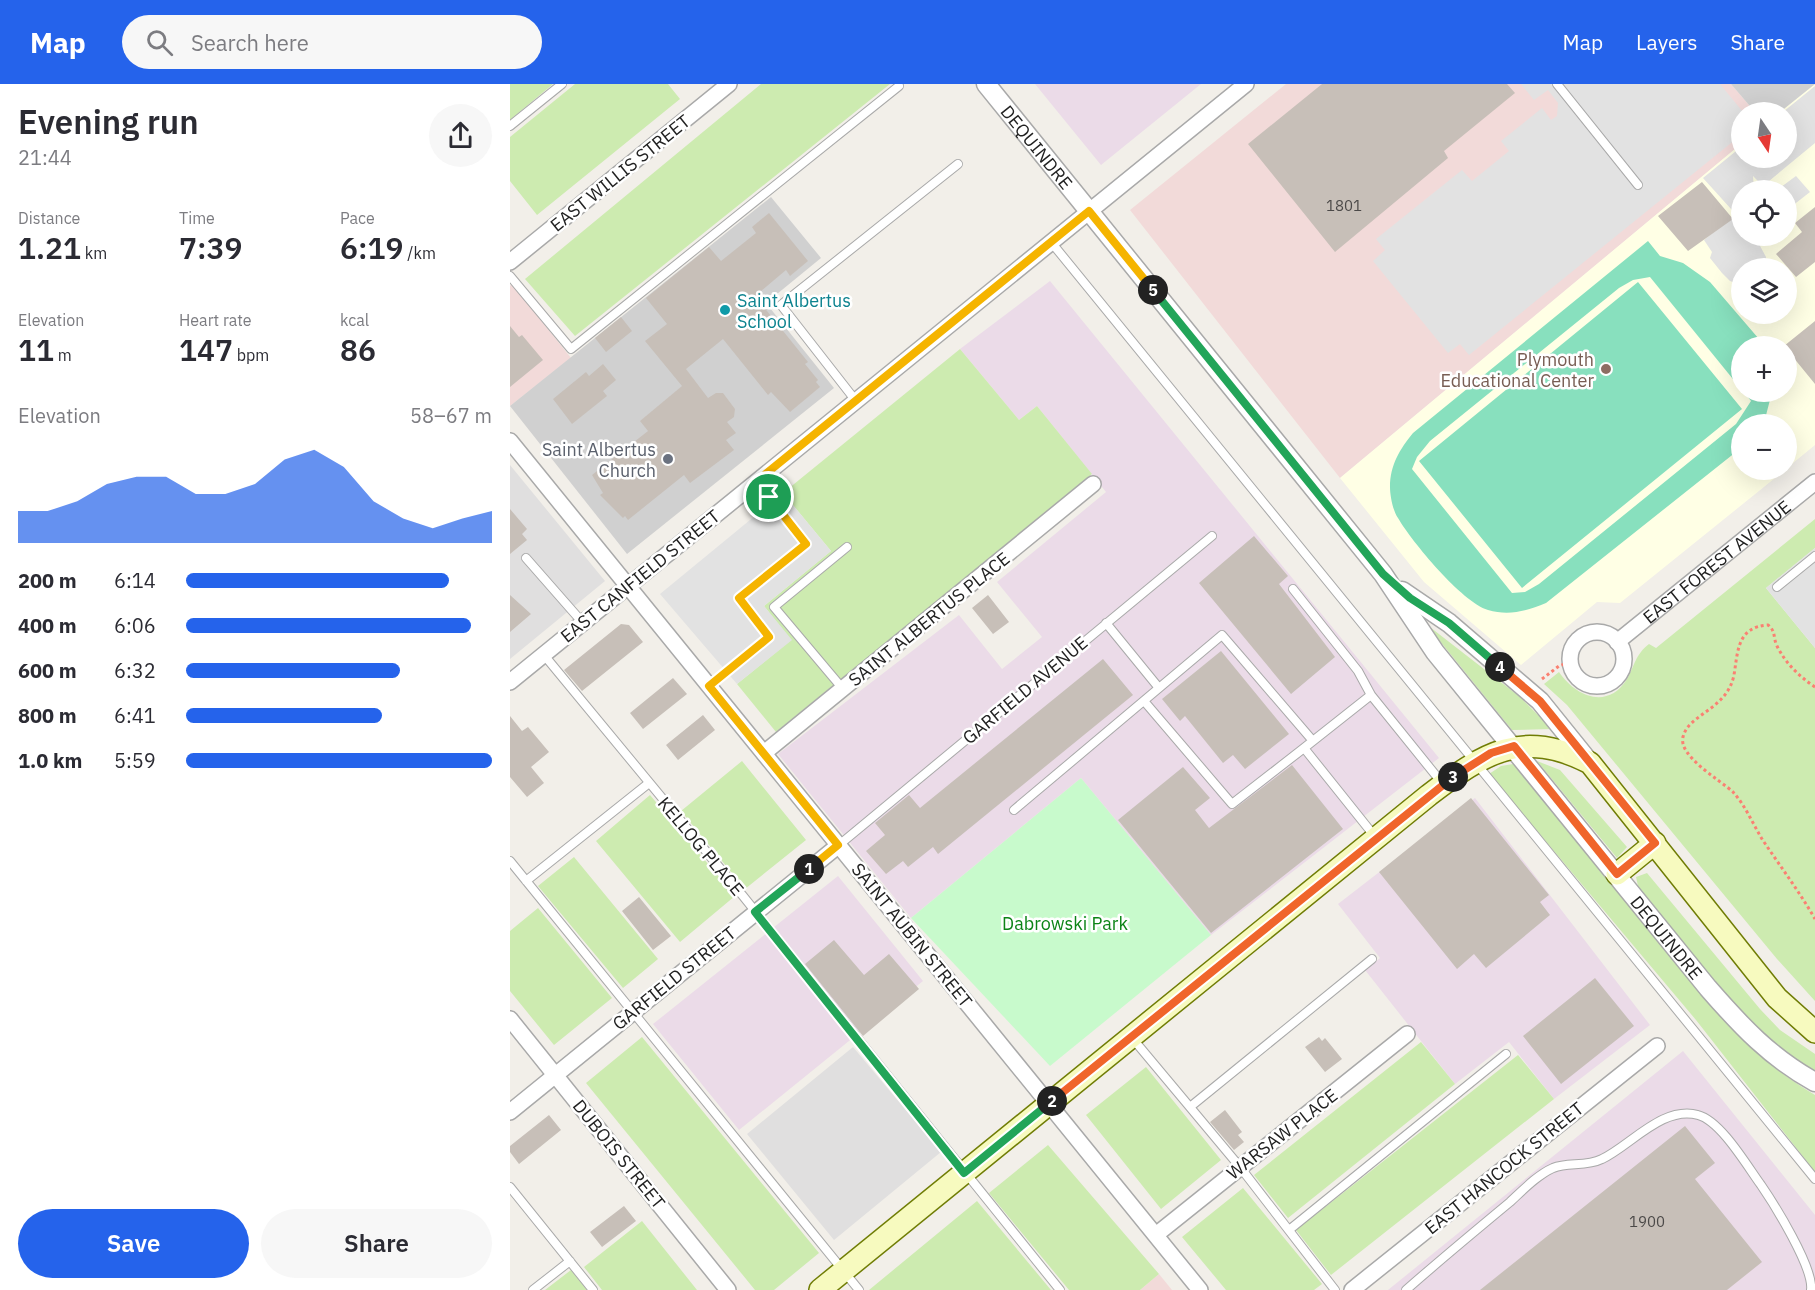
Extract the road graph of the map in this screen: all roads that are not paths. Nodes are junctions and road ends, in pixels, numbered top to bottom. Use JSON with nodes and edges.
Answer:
{"nodes":[{"id":1,"x":562,"y":84,"type":"edge"},
{"id":2,"x":729,"y":84,"type":"edge"},
{"id":3,"x":986,"y":84,"type":"edge"},
{"id":4,"x":1246,"y":84,"type":"edge"},
{"id":5,"x":1557,"y":84,"type":"edge"},
{"id":6,"x":899,"y":86,"type":"dead end"},
{"id":7,"x":510,"y":126,"type":"edge"},
{"id":8,"x":958,"y":164,"type":"dead end"},
{"id":9,"x":1638,"y":185,"type":"dead end"},
{"id":10,"x":1089,"y":211,"type":"junction"},
{"id":11,"x":1051,"y":242,"type":"junction"},
{"id":12,"x":510,"y":262,"type":"edge"},
{"id":13,"x":510,"y":276,"type":"edge"},
{"id":14,"x":856,"y":401,"type":"junction"},
{"id":15,"x":510,"y":441,"type":"edge"},
{"id":16,"x":757,"y":481,"type":"junction"},
{"id":17,"x":1815,"y":482,"type":"edge"},
{"id":18,"x":1093,"y":484,"type":"dead end"},
{"id":19,"x":1212,"y":536,"type":"dead end"},
{"id":20,"x":847,"y":547,"type":"dead end"},
{"id":21,"x":1815,"y":556,"type":"edge"},
{"id":22,"x":526,"y":558,"type":"dead end"},
{"id":23,"x":1383,"y":574,"type":"junction"},
{"id":24,"x":628,"y":586,"type":"junction"},
{"id":25,"x":1777,"y":587,"type":"dead end"},
{"id":26,"x":1293,"y":589,"type":"dead end"},
{"id":27,"x":583,"y":623,"type":"junction"},
{"id":28,"x":1106,"y":623,"type":"junction"},
{"id":29,"x":1617,"y":642,"type":"junction"},
{"id":30,"x":544,"y":655,"type":"junction"},
{"id":31,"x":510,"y":682,"type":"edge"},
{"id":32,"x":709,"y":686,"type":"junction"},
{"id":33,"x":1159,"y":688,"type":"junction"},
{"id":34,"x":843,"y":689,"type":"junction"},
{"id":35,"x":1371,"y":694,"type":"junction"},
{"id":36,"x":1144,"y":701,"type":"junction"},
{"id":37,"x":1313,"y":741,"type":"junction"},
{"id":38,"x":1514,"y":746,"type":"junction"},
{"id":39,"x":1304,"y":748,"type":"junction"},
{"id":40,"x":764,"y":753,"type":"junction"},
{"id":41,"x":1474,"y":762,"type":"junction"},
{"id":42,"x":1590,"y":762,"type":"junction"},
{"id":43,"x":648,"y":783,"type":"junction"},
{"id":44,"x":1443,"y":784,"type":"junction"},
{"id":45,"x":1014,"y":810,"type":"dead end"},
{"id":46,"x":1376,"y":838,"type":"junction"},
{"id":47,"x":1655,"y":843,"type":"junction"},
{"id":48,"x":838,"y":845,"type":"junction"},
{"id":49,"x":510,"y":861,"type":"edge"},
{"id":50,"x":1617,"y":874,"type":"junction"},
{"id":51,"x":526,"y":881,"type":"junction"},
{"id":52,"x":755,"y":912,"type":"junction"},
{"id":53,"x":1372,"y":959,"type":"dead end"},
{"id":54,"x":634,"y":1011,"type":"junction"},
{"id":55,"x":510,"y":1018,"type":"edge"},
{"id":56,"x":1815,"y":1032,"type":"edge"},
{"id":57,"x":1407,"y":1034,"type":"dead end"},
{"id":58,"x":1131,"y":1037,"type":"junction"},
{"id":59,"x":1657,"y":1046,"type":"dead end"},
{"id":60,"x":1506,"y":1054,"type":"dead end"},
{"id":61,"x":556,"y":1074,"type":"junction"},
{"id":62,"x":1815,"y":1082,"type":"edge"},
{"id":63,"x":1049,"y":1103,"type":"junction"},
{"id":64,"x":1190,"y":1107,"type":"junction"},
{"id":65,"x":510,"y":1112,"type":"edge"},
{"id":66,"x":1240,"y":1167,"type":"junction"},
{"id":67,"x":964,"y":1173,"type":"junction"},
{"id":68,"x":1815,"y":1179,"type":"edge"},
{"id":69,"x":510,"y":1187,"type":"edge"},
{"id":70,"x":1289,"y":1230,"type":"junction"},
{"id":71,"x":1157,"y":1234,"type":"junction"},
{"id":72,"x":570,"y":1261,"type":"junction"},
{"id":73,"x":844,"y":1271,"type":"junction"},
{"id":74,"x":533,"y":1290,"type":"edge"},
{"id":75,"x":593,"y":1290,"type":"edge"},
{"id":76,"x":728,"y":1290,"type":"edge"},
{"id":77,"x":820,"y":1290,"type":"edge"},
{"id":78,"x":859,"y":1290,"type":"edge"},
{"id":79,"x":1060,"y":1290,"type":"edge"},
{"id":80,"x":1200,"y":1290,"type":"edge"},
{"id":81,"x":1335,"y":1290,"type":"edge"},
{"id":82,"x":1352,"y":1290,"type":"edge"},
{"id":83,"x":1406,"y":1290,"type":"edge"},
{"id":84,"x":1811,"y":1290,"type":"edge"}],
"edges":[{"from":1,"to":7,"type":"lane"},
{"from":2,"to":12,"type":"street","name":"EAST WILLIS STREET"},
{"from":3,"to":10,"type":"street","name":"DEQUINDRE"},
{"from":4,"to":10,"type":"street","name":"EAST CANFIELD STREET"},
{"from":5,"to":9,"type":"lane"},
{"from":6,"to":13,"type":"lane"},
{"from":8,"to":14,"type":"lane"},
{"from":10,"to":11,"type":"street","name":"EAST CANFIELD STREET"},
{"from":10,"to":23,"type":"street","name":"DEQUINDRE"},
{"from":11,"to":14,"type":"street","name":"EAST CANFIELD STREET"},
{"from":11,"to":41,"type":"lane"},
{"from":14,"to":16,"type":"street","name":"EAST CANFIELD STREET"},
{"from":15,"to":24,"type":"street","name":"SAINT AUBIN STREET"},
{"from":16,"to":24,"type":"street","name":"EAST CANFIELD STREET"},
{"from":16,"to":32,"type":"lane"},
{"from":17,"to":29,"type":"street","name":"EAST FOREST AVENUE"},
{"from":18,"to":34,"type":"street","name":"SAINT ALBERTUS PLACE"},
{"from":19,"to":28,"type":"lane","name":"GARFIELD AVENUE"},
{"from":20,"to":34,"type":"lane"},
{"from":21,"to":25,"type":"lane"},
{"from":22,"to":27,"type":"lane"},
{"from":23,"to":38,"type":"street","name":"DEQUINDRE"},
{"from":23,"to":42,"type":"street","name":"DEQUINDRE"},
{"from":24,"to":27,"type":"street","name":"EAST CANFIELD STREET"},
{"from":24,"to":32,"type":"street","name":"SAINT AUBIN STREET"},
{"from":26,"to":35,"type":"lane"},
{"from":27,"to":30,"type":"street","name":"EAST CANFIELD STREET"},
{"from":28,"to":33,"type":"lane"},
{"from":28,"to":48,"type":"lane","name":"GARFIELD AVENUE"},
{"from":29,"to":29,"type":"street"},
{"from":30,"to":31,"type":"street","name":"EAST CANFIELD STREET"},
{"from":30,"to":43,"type":"lane","name":"KELLOG PLACE"},
{"from":32,"to":40,"type":"street","name":"SAINT AUBIN STREET"},
{"from":33,"to":36,"type":"lane"},
{"from":33,"to":37,"type":"lane"},
{"from":34,"to":40,"type":"street","name":"SAINT ALBERTUS PLACE"},
{"from":35,"to":37,"type":"lane"},
{"from":35,"to":44,"type":"lane"},
{"from":36,"to":39,"type":"lane"},
{"from":36,"to":45,"type":"lane"},
{"from":37,"to":39,"type":"lane"},
{"from":38,"to":41,"type":"main road"},
{"from":38,"to":42,"type":"main road"},
{"from":38,"to":50,"type":"street","name":"DEQUINDRE"},
{"from":39,"to":46,"type":"lane"},
{"from":40,"to":48,"type":"street","name":"SAINT AUBIN STREET"},
{"from":41,"to":44,"type":"main road"},
{"from":41,"to":68,"type":"lane"},
{"from":42,"to":47,"type":"main road","name":"DEQUINDRE"},
{"from":43,"to":51,"type":"lane"},
{"from":43,"to":52,"type":"lane","name":"KELLOG PLACE"},
{"from":44,"to":46,"type":"main road"},
{"from":46,"to":58,"type":"main road"},
{"from":47,"to":50,"type":"main road"},
{"from":47,"to":56,"type":"main road","name":"DEQUINDRE"},
{"from":48,"to":52,"type":"street","name":"GARFIELD STREET"},
{"from":48,"to":63,"type":"street","name":"SAINT AUBIN STREET"},
{"from":49,"to":51,"type":"lane"},
{"from":50,"to":62,"type":"street","name":"DEQUINDRE"},
{"from":51,"to":54,"type":"lane"},
{"from":52,"to":54,"type":"street","name":"GARFIELD STREET"},
{"from":52,"to":67,"type":"lane","name":"KELLOG PLACE"},
{"from":53,"to":64,"type":"lane"},
{"from":54,"to":61,"type":"street","name":"GARFIELD STREET"},
{"from":54,"to":73,"type":"lane"},
{"from":55,"to":61,"type":"street","name":"DUBOIS STREET"},
{"from":57,"to":66,"type":"street","name":"WARSAW PLACE"},
{"from":58,"to":63,"type":"main road"},
{"from":58,"to":64,"type":"lane"},
{"from":59,"to":82,"type":"street","name":"EAST HANCOCK STREET"},
{"from":60,"to":70,"type":"lane"},
{"from":61,"to":65,"type":"street","name":"GARFIELD STREET"},
{"from":61,"to":76,"type":"street","name":"DUBOIS STREET"},
{"from":63,"to":67,"type":"main road"},
{"from":63,"to":71,"type":"street","name":"SAINT AUBIN STREET"},
{"from":64,"to":66,"type":"lane"},
{"from":66,"to":70,"type":"lane"},
{"from":66,"to":71,"type":"street","name":"WARSAW PLACE"},
{"from":67,"to":73,"type":"main road"},
{"from":67,"to":79,"type":"lane","name":"KELLOG PLACE"},
{"from":69,"to":72,"type":"lane"},
{"from":70,"to":81,"type":"lane"},
{"from":71,"to":80,"type":"street","name":"SAINT AUBIN STREET"},
{"from":72,"to":74,"type":"lane"},
{"from":72,"to":75,"type":"lane"},
{"from":73,"to":77,"type":"main road"},
{"from":73,"to":78,"type":"lane"},
{"from":83,"to":84,"type":"lane"}]}
